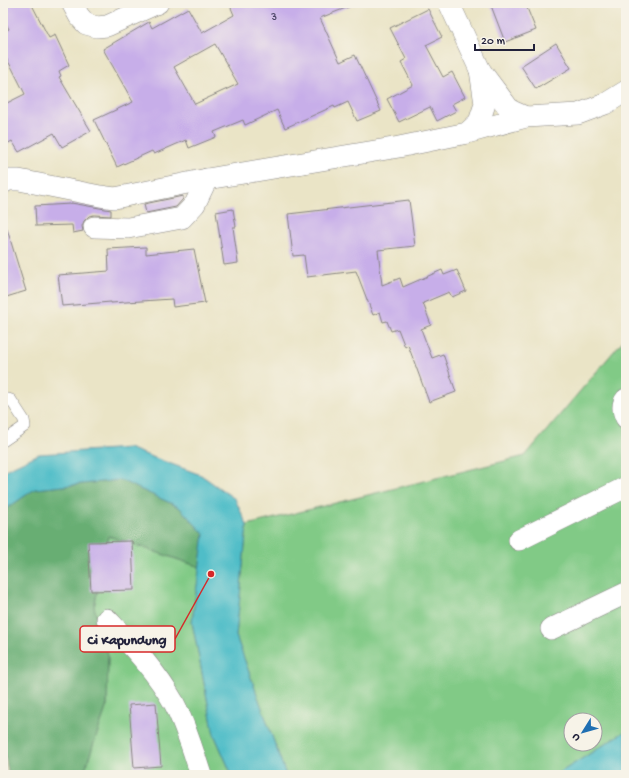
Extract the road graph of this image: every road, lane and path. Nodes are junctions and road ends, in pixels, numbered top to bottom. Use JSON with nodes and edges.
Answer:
{"nodes":[{"id":1,"x":158,"y":3,"type":"edge"},
{"id":2,"x":449,"y":3,"type":"edge"},
{"id":3,"x":76,"y":9,"type":"edge"},
{"id":4,"x":480,"y":70,"type":"junction"},
{"id":5,"x":626,"y":91,"type":"edge"},
{"id":6,"x":526,"y":117,"type":"junction"},
{"id":7,"x":467,"y":133,"type":"junction"},
{"id":8,"x":207,"y":179,"type":"junction"},
{"id":9,"x":3,"y":183,"type":"edge"},
{"id":10,"x":94,"y":227,"type":"dead end"},
{"id":11,"x":3,"y":399,"type":"edge"},
{"id":12,"x":626,"y":399,"type":"edge"},
{"id":13,"x":626,"y":418,"type":"edge"},
{"id":14,"x":3,"y":441,"type":"edge"},
{"id":15,"x":626,"y":488,"type":"edge"},
{"id":16,"x":519,"y":540,"type":"dead end"},
{"id":17,"x":626,"y":593,"type":"edge"},
{"id":18,"x":106,"y":619,"type":"dead end"},
{"id":19,"x":551,"y":629,"type":"dead end"},
{"id":20,"x":201,"y":775,"type":"edge"}],
"edges":[{"from":1,"to":3,"type":"street"},
{"from":2,"to":4,"type":"street"},
{"from":4,"to":6,"type":"street"},
{"from":4,"to":7,"type":"street"},
{"from":5,"to":6,"type":"street"},
{"from":6,"to":7,"type":"street"},
{"from":7,"to":8,"type":"street"},
{"from":8,"to":9,"type":"street"},
{"from":8,"to":10,"type":"street"},
{"from":11,"to":14,"type":"lane"},
{"from":12,"to":13,"type":"street"},
{"from":15,"to":16,"type":"street"},
{"from":17,"to":19,"type":"street"},
{"from":18,"to":20,"type":"street"}]}
